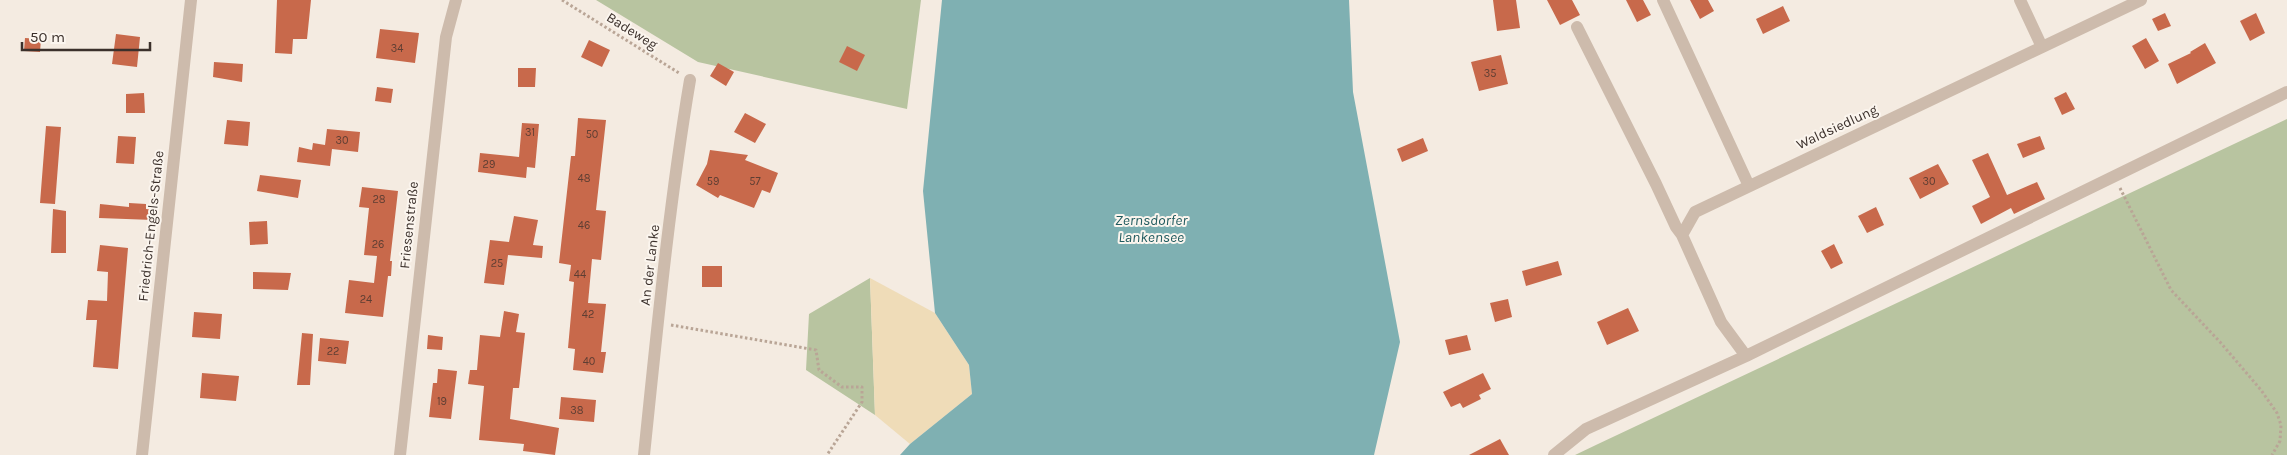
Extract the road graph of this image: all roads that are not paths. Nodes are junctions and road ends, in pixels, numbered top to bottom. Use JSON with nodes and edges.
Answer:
{"nodes":[{"id":1,"x":191,"y":0,"type":"edge"},
{"id":2,"x":456,"y":0,"type":"edge"},
{"id":3,"x":1664,"y":0,"type":"edge"},
{"id":4,"x":2020,"y":0,"type":"edge"},
{"id":5,"x":2141,"y":0,"type":"edge"},
{"id":6,"x":1577,"y":28,"type":"dead end"},
{"id":7,"x":2042,"y":47,"type":"junction"},
{"id":8,"x":690,"y":80,"type":"road end"},
{"id":9,"x":2287,"y":92,"type":"edge"},
{"id":10,"x":1749,"y":186,"type":"junction"},
{"id":11,"x":1682,"y":235,"type":"junction"},
{"id":12,"x":1746,"y":356,"type":"junction"},
{"id":13,"x":142,"y":455,"type":"edge"},
{"id":14,"x":400,"y":455,"type":"edge"},
{"id":15,"x":644,"y":455,"type":"edge"},
{"id":16,"x":1554,"y":455,"type":"edge"}],
"edges":[{"from":1,"to":13,"type":"street","name":"Friedrich-Engels-Straße"},
{"from":2,"to":14,"type":"street","name":"Friesenstraße"},
{"from":3,"to":10,"type":"street"},
{"from":4,"to":7,"type":"street"},
{"from":5,"to":7,"type":"street","name":"Waldsiedlung"},
{"from":6,"to":11,"type":"street"},
{"from":7,"to":10,"type":"street","name":"Waldsiedlung"},
{"from":8,"to":15,"type":"street","name":"An der Lanke"},
{"from":9,"to":12,"type":"street"},
{"from":10,"to":11,"type":"street","name":"Waldsiedlung"},
{"from":11,"to":12,"type":"street"},
{"from":12,"to":16,"type":"street"}]}
